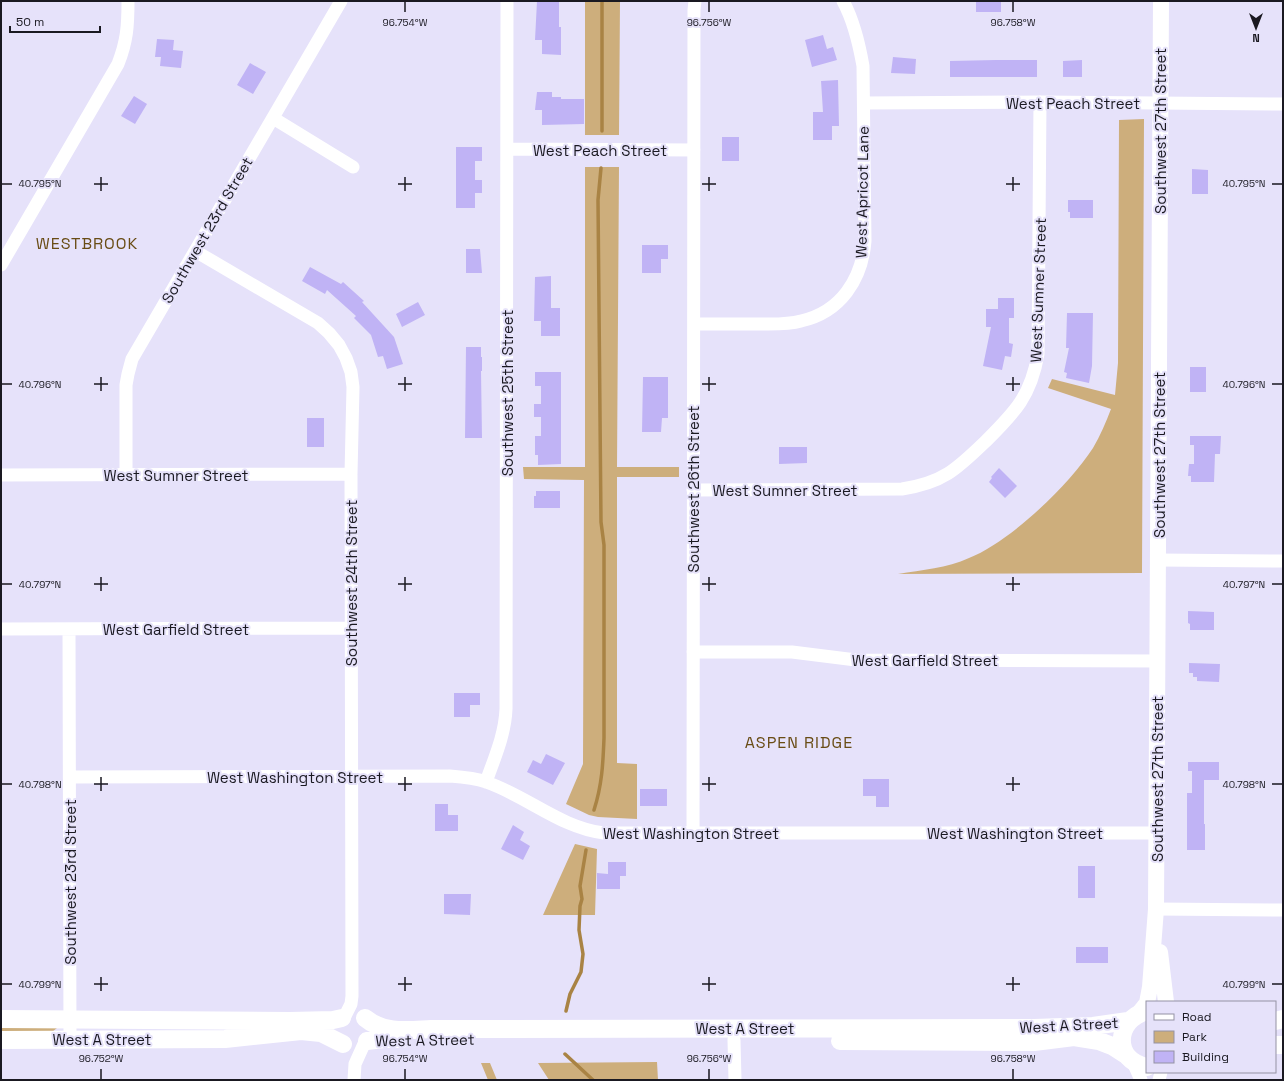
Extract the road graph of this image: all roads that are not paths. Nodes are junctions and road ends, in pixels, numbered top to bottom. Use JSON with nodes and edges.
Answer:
{"nodes":[{"id":1,"x":128,"y":1,"type":"edge"},
{"id":2,"x":341,"y":1,"type":"edge"},
{"id":3,"x":507,"y":1,"type":"edge"},
{"id":4,"x":695,"y":1,"type":"edge"},
{"id":5,"x":843,"y":1,"type":"edge"},
{"id":6,"x":1161,"y":1,"type":"edge"},
{"id":7,"x":1040,"y":102,"type":"junction"},
{"id":8,"x":864,"y":103,"type":"junction"},
{"id":9,"x":1160,"y":103,"type":"junction"},
{"id":10,"x":1283,"y":104,"type":"edge"},
{"id":11,"x":272,"y":118,"type":"junction"},
{"id":12,"x":507,"y":150,"type":"junction"},
{"id":13,"x":694,"y":150,"type":"junction"},
{"id":14,"x":353,"y":167,"type":"dead end"},
{"id":15,"x":195,"y":251,"type":"junction"},
{"id":16,"x":1,"y":265,"type":"edge"},
{"id":17,"x":694,"y":324,"type":"junction"},
{"id":18,"x":351,"y":474,"type":"junction"},
{"id":19,"x":1,"y":475,"type":"edge"},
{"id":20,"x":126,"y":475,"type":"junction"},
{"id":21,"x":693,"y":490,"type":"junction"},
{"id":22,"x":1158,"y":560,"type":"junction"},
{"id":23,"x":1283,"y":561,"type":"edge"},
{"id":24,"x":351,"y":628,"type":"junction"},
{"id":25,"x":1,"y":629,"type":"edge"},
{"id":26,"x":70,"y":629,"type":"junction"},
{"id":27,"x":693,"y":652,"type":"junction"},
{"id":28,"x":1158,"y":661,"type":"junction"},
{"id":29,"x":352,"y":776,"type":"junction"},
{"id":30,"x":70,"y":777,"type":"junction"},
{"id":31,"x":486,"y":782,"type":"junction"},
{"id":32,"x":693,"y":833,"type":"junction"},
{"id":33,"x":1157,"y":834,"type":"junction"},
{"id":34,"x":1156,"y":909,"type":"junction"},
{"id":35,"x":1283,"y":910,"type":"edge"},
{"id":36,"x":1147,"y":1001,"type":"edge"},
{"id":37,"x":1166,"y":1001,"type":"edge"},
{"id":38,"x":1146,"y":1004,"type":"edge"},
{"id":39,"x":1138,"y":1015,"type":"edge"},
{"id":40,"x":353,"y":1017,"type":"junction"},
{"id":41,"x":1,"y":1019,"type":"edge"},
{"id":42,"x":70,"y":1020,"type":"junction"},
{"id":43,"x":70,"y":1039,"type":"junction"},
{"id":44,"x":1,"y":1040,"type":"edge"},
{"id":45,"x":734,"y":1040,"type":"junction"},
{"id":46,"x":365,"y":1043,"type":"junction"},
{"id":47,"x":344,"y":1044,"type":"junction"},
{"id":48,"x":1135,"y":1061,"type":"edge"},
{"id":49,"x":354,"y":1076,"type":"edge"},
{"id":50,"x":735,"y":1080,"type":"edge"},
{"id":51,"x":1141,"y":1080,"type":"edge"}],
"edges":[{"from":1,"to":16,"type":"street"},
{"from":2,"to":11,"type":"street","name":"Southwest 23rd Street"},
{"from":3,"to":12,"type":"street","name":"Southwest 25th Street"},
{"from":4,"to":13,"type":"street","name":"Southwest 26th Street"},
{"from":5,"to":8,"type":"street","name":"West Apricot Lane"},
{"from":6,"to":9,"type":"street","name":"Southwest 27th Street"},
{"from":7,"to":8,"type":"street","name":"West Peach Street"},
{"from":7,"to":9,"type":"street","name":"West Peach Street"},
{"from":7,"to":21,"type":"street","name":"West Sumner Street"},
{"from":8,"to":17,"type":"street","name":"West Apricot Lane"},
{"from":9,"to":10,"type":"street","name":"West Peach Street"},
{"from":9,"to":22,"type":"street","name":"Southwest 27th Street"},
{"from":11,"to":14,"type":"street"},
{"from":11,"to":15,"type":"street","name":"Southwest 23rd Street"},
{"from":12,"to":13,"type":"street","name":"West Peach Street"},
{"from":12,"to":31,"type":"street","name":"Southwest 25th Street"},
{"from":13,"to":17,"type":"street","name":"Southwest 26th Street"},
{"from":15,"to":18,"type":"street","name":"Southwest 24th Street"},
{"from":15,"to":20,"type":"street","name":"Southwest 23rd Street"},
{"from":17,"to":21,"type":"street","name":"Southwest 26th Street"},
{"from":18,"to":20,"type":"street","name":"West Sumner Street"},
{"from":18,"to":24,"type":"street","name":"Southwest 24th Street"},
{"from":19,"to":20,"type":"street","name":"West Sumner Street"},
{"from":21,"to":27,"type":"street","name":"Southwest 26th Street"},
{"from":22,"to":23,"type":"street"},
{"from":22,"to":28,"type":"street","name":"Southwest 27th Street"},
{"from":24,"to":26,"type":"street","name":"West Garfield Street"},
{"from":24,"to":29,"type":"street","name":"Southwest 24th Street"},
{"from":25,"to":26,"type":"street","name":"West Garfield Street"},
{"from":26,"to":30,"type":"street","name":"Southwest 23rd Street"},
{"from":27,"to":28,"type":"street","name":"West Garfield Street"},
{"from":27,"to":32,"type":"street","name":"Southwest 26th Street"},
{"from":28,"to":33,"type":"street","name":"Southwest 27th Street"},
{"from":29,"to":30,"type":"street","name":"West Washington Street"},
{"from":29,"to":31,"type":"street","name":"West Washington Street"},
{"from":29,"to":40,"type":"street","name":"Southwest 24th Street"},
{"from":30,"to":42,"type":"street","name":"Southwest 23rd Street"},
{"from":31,"to":32,"type":"street","name":"West Washington Street"},
{"from":32,"to":33,"type":"street","name":"West Washington Street"},
{"from":33,"to":34,"type":"street","name":"Southwest 27th Street"},
{"from":34,"to":35,"type":"street"},
{"from":34,"to":36,"type":"street","name":"Southwest 27th Street"},
{"from":34,"to":37,"type":"street","name":"Southwest 27th Street"},
{"from":38,"to":39,"type":"street","name":"Southwest 27th Street"},
{"from":39,"to":40,"type":"main road","name":"West A Street"},
{"from":39,"to":48,"type":"main road"},
{"from":40,"to":42,"type":"main road","name":"West A Street"},
{"from":40,"to":46,"type":"main road"},
{"from":40,"to":47,"type":"main road"},
{"from":41,"to":42,"type":"main road","name":"West A Street"},
{"from":42,"to":43,"type":"street","name":"Southwest 23rd Street"},
{"from":43,"to":44,"type":"main road","name":"West A Street"},
{"from":43,"to":47,"type":"main road","name":"West A Street"},
{"from":45,"to":46,"type":"main road","name":"West A Street"},
{"from":45,"to":48,"type":"main road","name":"West A Street"},
{"from":45,"to":50,"type":"street"},
{"from":46,"to":47,"type":"main road"},
{"from":46,"to":49,"type":"street"},
{"from":47,"to":49,"type":"street"},
{"from":48,"to":51,"type":"street"}]}
